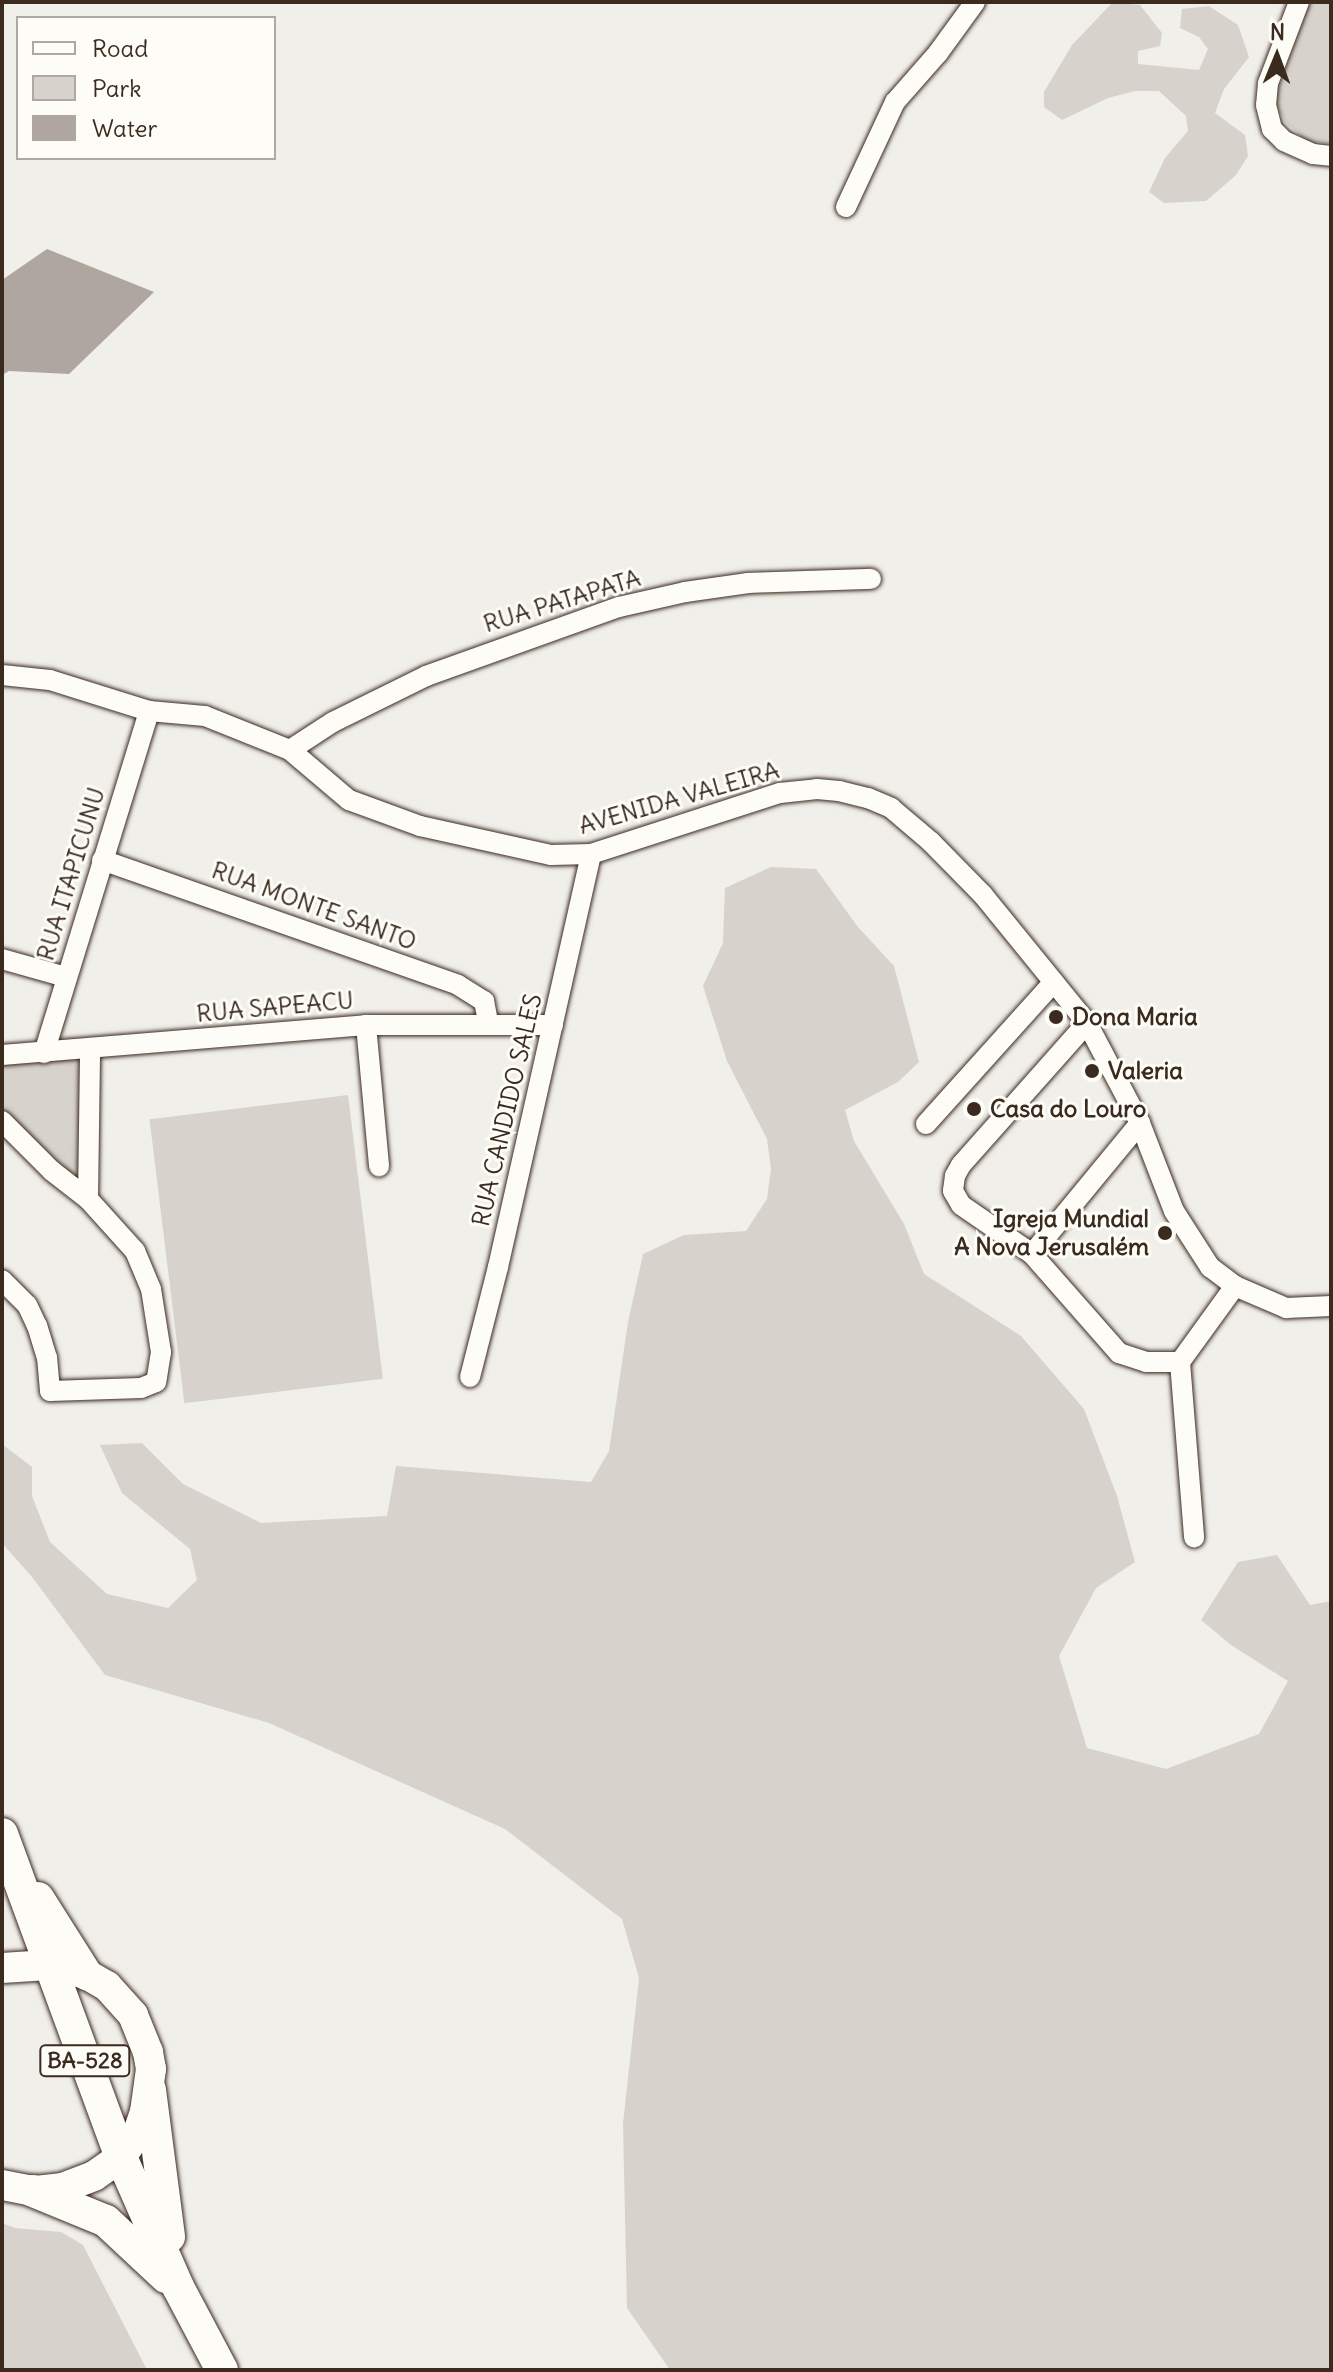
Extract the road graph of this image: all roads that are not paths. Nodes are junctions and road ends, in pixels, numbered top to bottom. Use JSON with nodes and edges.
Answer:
{"nodes":[{"id":1,"x":975,"y":2,"type":"edge"},
{"id":2,"x":1299,"y":2,"type":"edge"},
{"id":3,"x":1331,"y":156,"type":"edge"},
{"id":4,"x":846,"y":207,"type":"dead end"},
{"id":5,"x":871,"y":579,"type":"dead end"},
{"id":6,"x":2,"y":675,"type":"edge"},
{"id":7,"x":149,"y":711,"type":"junction"},
{"id":8,"x":290,"y":750,"type":"junction"},
{"id":9,"x":591,"y":854,"type":"junction"},
{"id":10,"x":102,"y":860,"type":"junction"},
{"id":11,"x":2,"y":959,"type":"edge"},
{"id":12,"x":66,"y":977,"type":"junction"},
{"id":13,"x":1054,"y":982,"type":"junction"},
{"id":14,"x":488,"y":1022,"type":"junction"},
{"id":15,"x":1087,"y":1023,"type":"junction"},
{"id":16,"x":366,"y":1025,"type":"junction"},
{"id":17,"x":553,"y":1025,"type":"junction"},
{"id":18,"x":90,"y":1050,"type":"junction"},
{"id":19,"x":44,"y":1053,"type":"junction"},
{"id":20,"x":2,"y":1055,"type":"edge"},
{"id":21,"x":2,"y":1121,"type":"edge"},
{"id":22,"x":1140,"y":1123,"type":"junction"},
{"id":23,"x":926,"y":1124,"type":"dead end"},
{"id":24,"x":379,"y":1166,"type":"dead end"},
{"id":25,"x":88,"y":1199,"type":"junction"},
{"id":26,"x":1032,"y":1254,"type":"junction"},
{"id":27,"x":2,"y":1280,"type":"edge"},
{"id":28,"x":1235,"y":1286,"type":"junction"},
{"id":29,"x":1331,"y":1306,"type":"edge"},
{"id":30,"x":1180,"y":1362,"type":"junction"},
{"id":31,"x":470,"y":1377,"type":"dead end"},
{"id":32,"x":1194,"y":1537,"type":"dead end"},
{"id":33,"x":2,"y":1834,"type":"edge"},
{"id":34,"x":48,"y":1965,"type":"junction"},
{"id":35,"x":2,"y":1968,"type":"edge"},
{"id":36,"x":86,"y":1974,"type":"junction"},
{"id":37,"x":150,"y":2090,"type":"junction"},
{"id":38,"x":121,"y":2157,"type":"junction"},
{"id":39,"x":18,"y":2188,"type":"edge"},
{"id":40,"x":178,"y":2287,"type":"junction"},
{"id":41,"x":222,"y":2370,"type":"edge"}],
"edges":[{"from":1,"to":4,"type":"street"},
{"from":2,"to":3,"type":"street"},
{"from":5,"to":8,"type":"street","name":"RUA PATAPATA"},
{"from":6,"to":7,"type":"street","name":"AVENIDA VALEIRA"},
{"from":7,"to":8,"type":"street","name":"AVENIDA VALEIRA"},
{"from":7,"to":10,"type":"street","name":"RUA ITAPICUNU"},
{"from":8,"to":9,"type":"street","name":"AVENIDA VALEIRA"},
{"from":9,"to":13,"type":"street","name":"AVENIDA VALEIRA"},
{"from":9,"to":17,"type":"street","name":"RUA CANDIDO SALES"},
{"from":10,"to":12,"type":"street","name":"RUA ITAPICUNU"},
{"from":10,"to":14,"type":"street","name":"RUA MONTE SANTO"},
{"from":11,"to":12,"type":"street"},
{"from":12,"to":19,"type":"street","name":"RUA ITAPICUNU"},
{"from":13,"to":15,"type":"street","name":"AVENIDA VALEIRA"},
{"from":13,"to":23,"type":"street"},
{"from":14,"to":16,"type":"street","name":"RUA SAPEACU"},
{"from":14,"to":17,"type":"street","name":"RUA SAPEACU"},
{"from":15,"to":22,"type":"street","name":"AVENIDA VALEIRA"},
{"from":15,"to":26,"type":"street"},
{"from":16,"to":18,"type":"street","name":"RUA SAPEACU"},
{"from":16,"to":24,"type":"street"},
{"from":17,"to":31,"type":"street","name":"RUA CANDIDO SALES"},
{"from":18,"to":19,"type":"street","name":"RUA SAPEACU"},
{"from":18,"to":25,"type":"street"},
{"from":19,"to":20,"type":"street","name":"RUA SAPEACU"},
{"from":21,"to":25,"type":"street"},
{"from":22,"to":26,"type":"street"},
{"from":22,"to":28,"type":"street","name":"AVENIDA VALEIRA"},
{"from":25,"to":27,"type":"street"},
{"from":26,"to":30,"type":"street"},
{"from":28,"to":29,"type":"street","name":"AVENIDA VALEIRA"},
{"from":28,"to":30,"type":"street"},
{"from":30,"to":32,"type":"street"},
{"from":33,"to":34,"type":"main road","number":"BA-528"},
{"from":33,"to":36,"type":"main road"},
{"from":34,"to":35,"type":"main road"},
{"from":34,"to":36,"type":"main road"},
{"from":34,"to":38,"type":"main road","number":"BA-528"},
{"from":36,"to":37,"type":"main road"},
{"from":37,"to":38,"type":"main road"},
{"from":37,"to":40,"type":"main road"},
{"from":38,"to":39,"type":"main road"},
{"from":38,"to":40,"type":"main road","number":"BA-528"},
{"from":39,"to":40,"type":"main road"},
{"from":40,"to":41,"type":"main road","number":"BA-528"}]}
